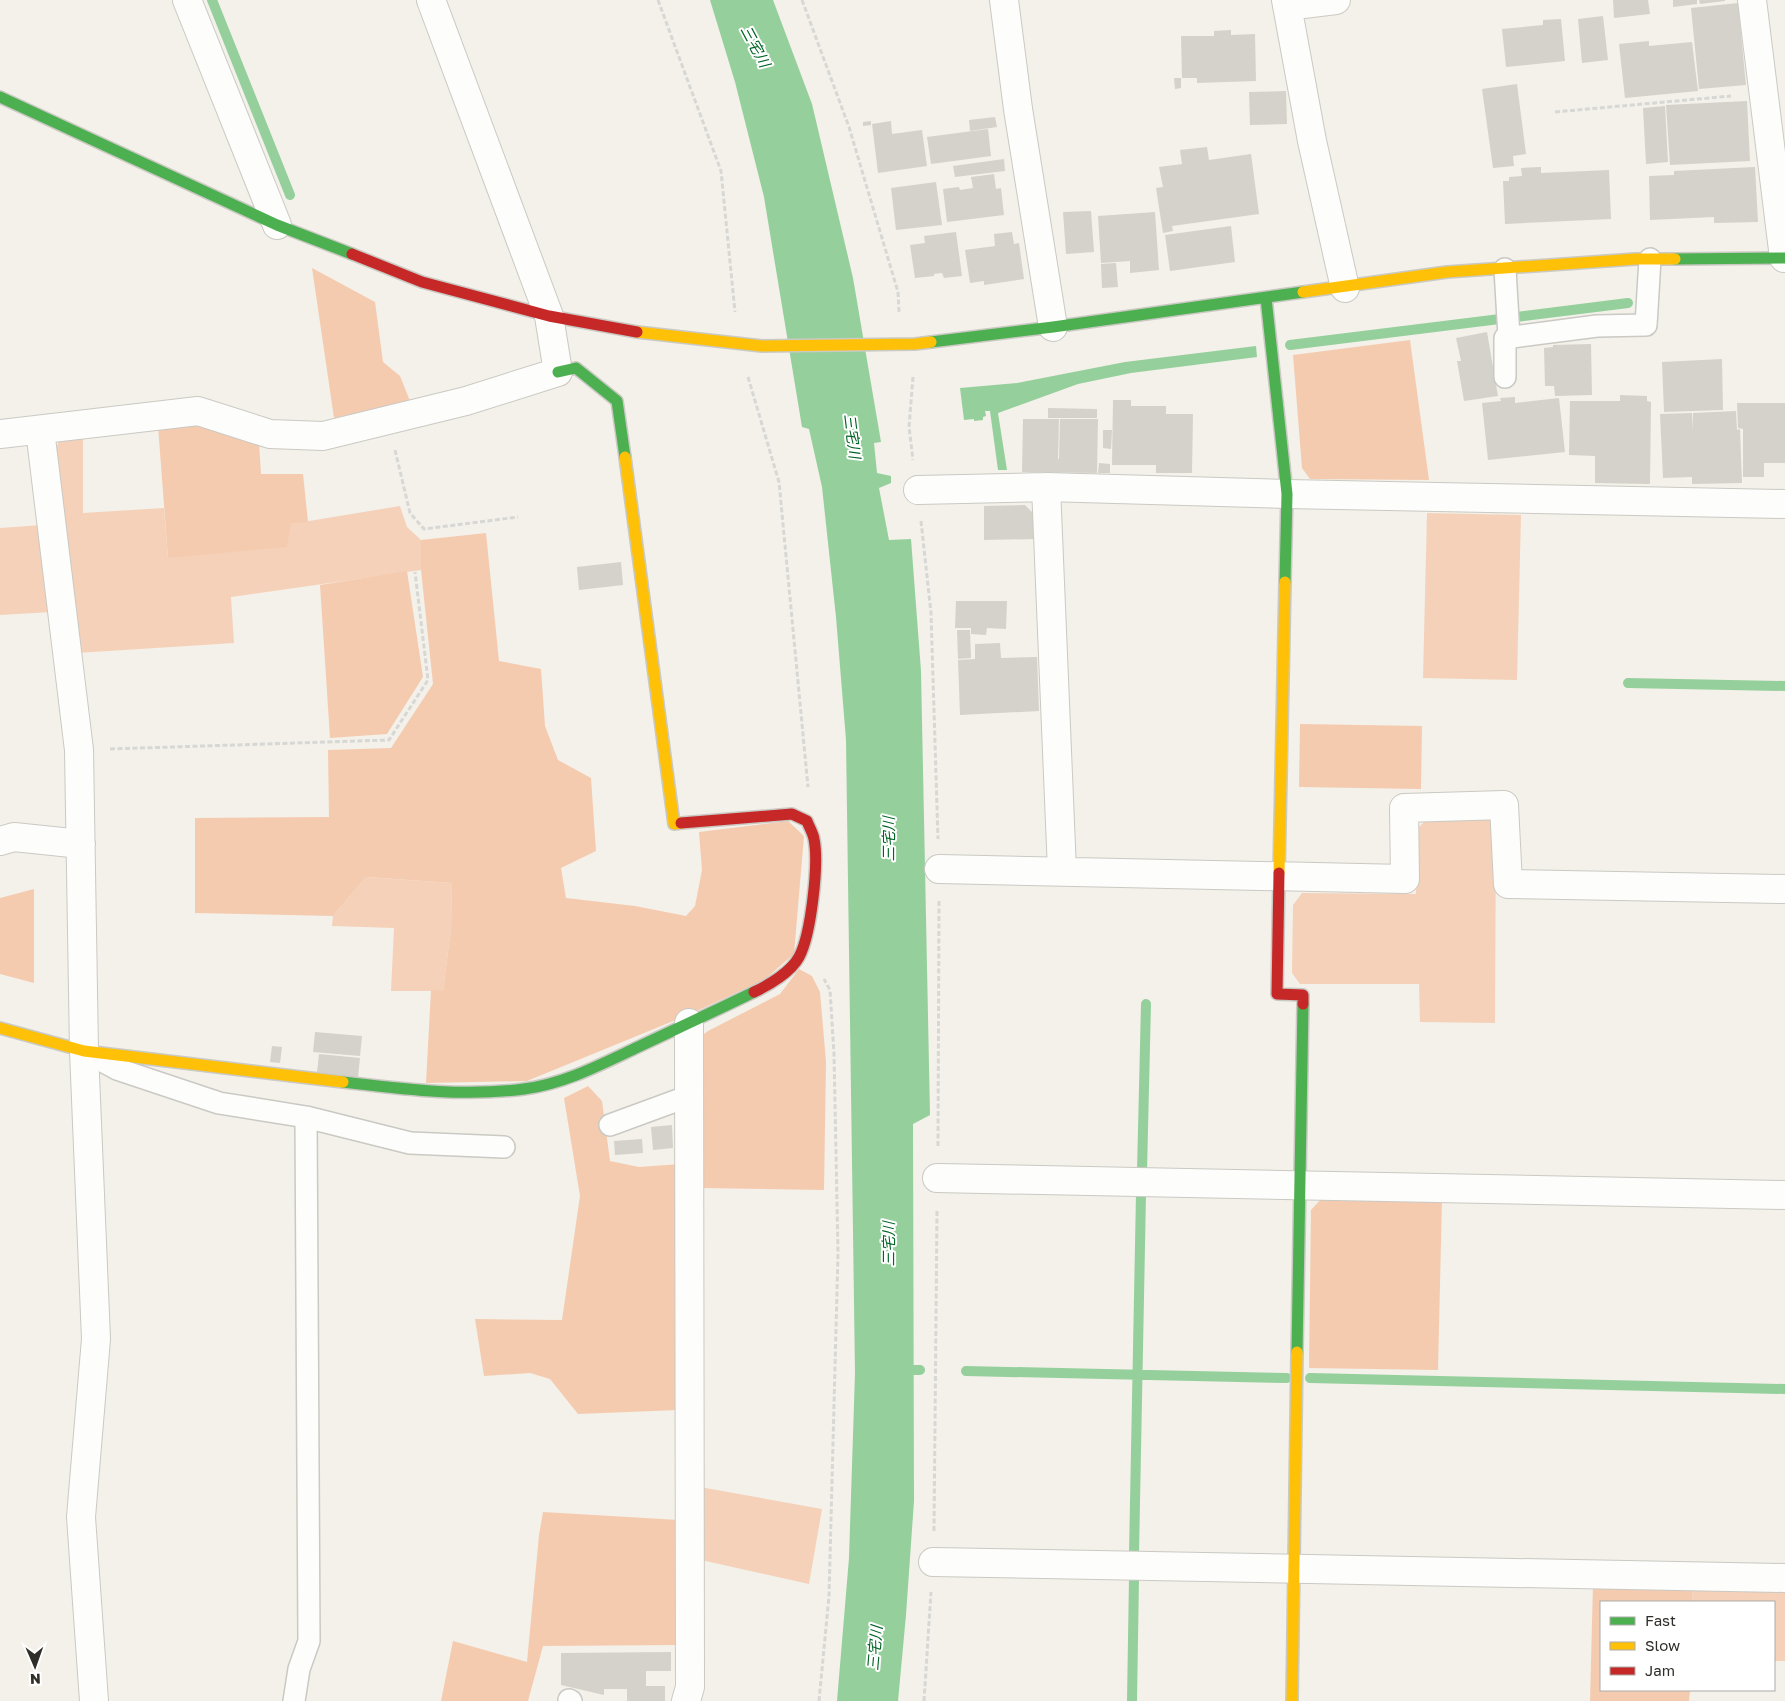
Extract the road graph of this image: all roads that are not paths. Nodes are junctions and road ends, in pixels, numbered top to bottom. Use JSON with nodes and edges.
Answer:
{"nodes":[{"id":1,"x":187,"y":0,"type":"edge"},
{"id":2,"x":431,"y":0,"type":"edge"},
{"id":3,"x":1004,"y":0,"type":"edge"},
{"id":4,"x":1336,"y":0,"type":"edge"},
{"id":5,"x":1752,"y":0,"type":"edge"},
{"id":6,"x":1286,"y":3,"type":"edge"},
{"id":7,"x":0,"y":97,"type":"edge"},
{"id":8,"x":277,"y":225,"type":"junction"},
{"id":9,"x":1784,"y":258,"type":"edge"},
{"id":10,"x":1650,"y":259,"type":"junction"},
{"id":11,"x":1505,"y":269,"type":"junction"},
{"id":12,"x":1344,"y":288,"type":"junction"},
{"id":13,"x":1266,"y":298,"type":"junction"},
{"id":14,"x":549,"y":316,"type":"junction"},
{"id":15,"x":1054,"y":327,"type":"junction"},
{"id":16,"x":1509,"y":333,"type":"junction"},
{"id":17,"x":558,"y":372,"type":"junction"},
{"id":18,"x":1505,"y":377,"type":"dead end"},
{"id":19,"x":40,"y":430,"type":"junction"},
{"id":20,"x":0,"y":434,"type":"edge"},
{"id":21,"x":1046,"y":487,"type":"junction"},
{"id":22,"x":918,"y":490,"type":"road end"},
{"id":23,"x":1287,"y":494,"type":"junction"},
{"id":24,"x":1785,"y":504,"type":"edge"},
{"id":25,"x":0,"y":842,"type":"edge"},
{"id":26,"x":81,"y":844,"type":"junction"},
{"id":27,"x":939,"y":869,"type":"road end"},
{"id":28,"x":1062,"y":872,"type":"junction"},
{"id":29,"x":1279,"y":876,"type":"junction"},
{"id":30,"x":1785,"y":889,"type":"edge"},
{"id":31,"x":690,"y":1023,"type":"junction"},
{"id":32,"x":0,"y":1028,"type":"edge"},
{"id":33,"x":84,"y":1051,"type":"junction"},
{"id":34,"x":689,"y":1096,"type":"junction"},
{"id":35,"x":306,"y":1117,"type":"junction"},
{"id":36,"x":610,"y":1125,"type":"dead end"},
{"id":37,"x":504,"y":1147,"type":"dead end"},
{"id":38,"x":938,"y":1178,"type":"road end"},
{"id":39,"x":1300,"y":1185,"type":"junction"},
{"id":40,"x":1785,"y":1195,"type":"edge"},
{"id":41,"x":933,"y":1562,"type":"road end"},
{"id":42,"x":1294,"y":1568,"type":"junction"},
{"id":43,"x":1785,"y":1578,"type":"edge"},
{"id":44,"x":94,"y":1701,"type":"edge"},
{"id":45,"x":294,"y":1701,"type":"edge"},
{"id":46,"x":686,"y":1701,"type":"edge"},
{"id":47,"x":1292,"y":1701,"type":"edge"}],
"edges":[{"from":1,"to":8,"type":"street"},
{"from":2,"to":14,"type":"street"},
{"from":3,"to":15,"type":"street"},
{"from":4,"to":6,"type":"street"},
{"from":5,"to":9,"type":"street"},
{"from":6,"to":12,"type":"street"},
{"from":7,"to":8,"type":"street"},
{"from":8,"to":14,"type":"street"},
{"from":9,"to":10,"type":"street"},
{"from":10,"to":11,"type":"street"},
{"from":10,"to":16,"type":"lane"},
{"from":11,"to":12,"type":"street"},
{"from":11,"to":16,"type":"lane"},
{"from":12,"to":13,"type":"street"},
{"from":13,"to":15,"type":"street"},
{"from":13,"to":23,"type":"street"},
{"from":14,"to":15,"type":"street"},
{"from":14,"to":17,"type":"street"},
{"from":16,"to":18,"type":"lane"},
{"from":17,"to":19,"type":"street"},
{"from":17,"to":31,"type":"street"},
{"from":19,"to":20,"type":"street"},
{"from":19,"to":26,"type":"street"},
{"from":21,"to":22,"type":"street"},
{"from":21,"to":23,"type":"street"},
{"from":21,"to":28,"type":"street"},
{"from":23,"to":24,"type":"street"},
{"from":23,"to":29,"type":"street"},
{"from":25,"to":26,"type":"street"},
{"from":26,"to":33,"type":"street"},
{"from":27,"to":28,"type":"street"},
{"from":28,"to":29,"type":"street"},
{"from":29,"to":30,"type":"street"},
{"from":29,"to":39,"type":"street"},
{"from":31,"to":33,"type":"street"},
{"from":31,"to":34,"type":"street"},
{"from":32,"to":33,"type":"street"},
{"from":33,"to":35,"type":"lane"},
{"from":33,"to":44,"type":"street"},
{"from":34,"to":36,"type":"lane"},
{"from":34,"to":46,"type":"street"},
{"from":35,"to":37,"type":"lane"},
{"from":35,"to":45,"type":"lane"},
{"from":38,"to":39,"type":"street"},
{"from":39,"to":40,"type":"street"},
{"from":39,"to":42,"type":"street"},
{"from":41,"to":42,"type":"street"},
{"from":42,"to":43,"type":"street"},
{"from":42,"to":47,"type":"street"}]}
